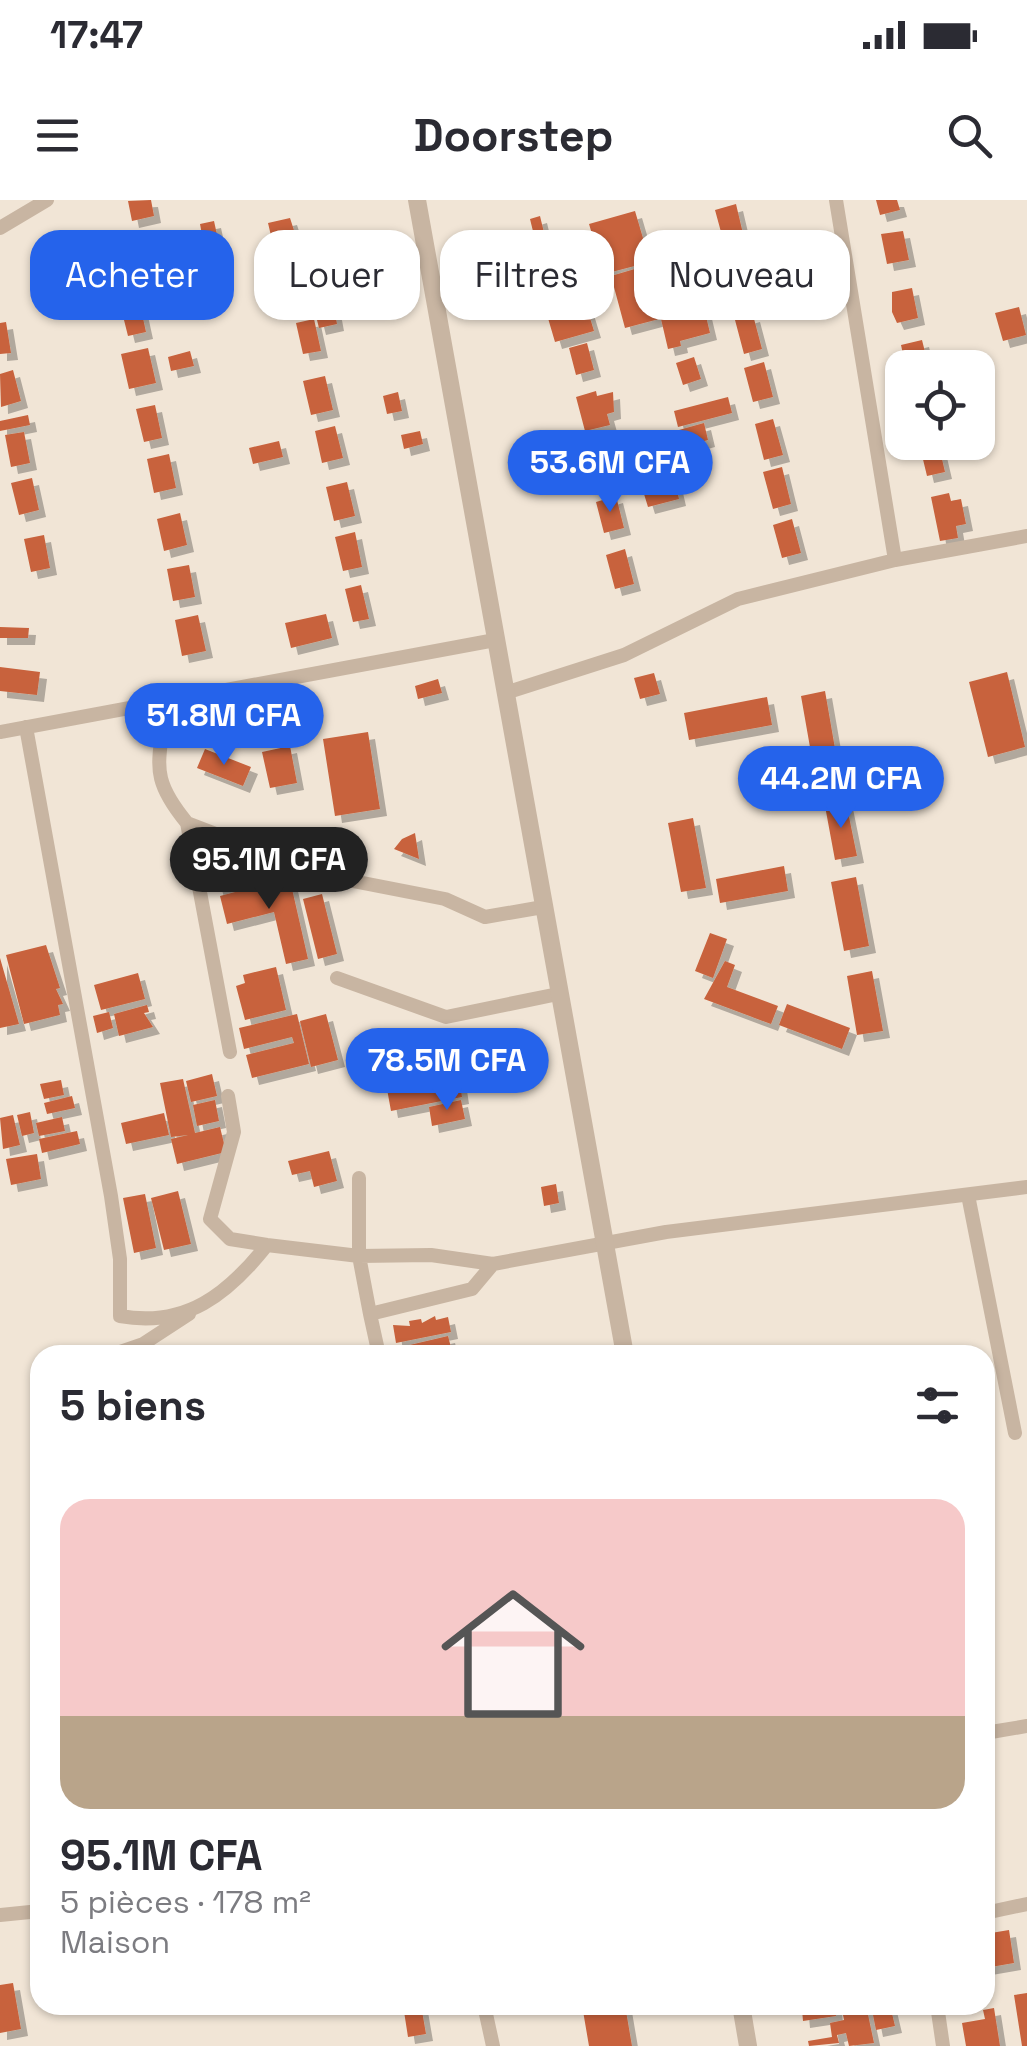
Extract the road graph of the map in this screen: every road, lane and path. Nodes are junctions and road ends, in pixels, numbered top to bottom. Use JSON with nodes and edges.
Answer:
{"nodes":[{"id":1,"x":46,"y":200,"type":"edge"},
{"id":2,"x":417,"y":200,"type":"edge"},
{"id":3,"x":836,"y":200,"type":"edge"},
{"id":4,"x":0,"y":228,"type":"edge"},
{"id":5,"x":1027,"y":536,"type":"edge"},
{"id":6,"x":896,"y":560,"type":"junction"},
{"id":7,"x":495,"y":640,"type":"junction"},
{"id":8,"x":505,"y":693,"type":"junction"},
{"id":9,"x":164,"y":704,"type":"junction"},
{"id":10,"x":26,"y":727,"type":"junction"},
{"id":11,"x":0,"y":732,"type":"edge"},
{"id":12,"x":187,"y":824,"type":"junction"},
{"id":13,"x":543,"y":907,"type":"junction"},
{"id":14,"x":337,"y":978,"type":"dead end"},
{"id":15,"x":558,"y":994,"type":"junction"},
{"id":16,"x":230,"y":1052,"type":"dead end"},
{"id":17,"x":228,"y":1096,"type":"dead end"},
{"id":18,"x":360,"y":1178,"type":"dead end"},
{"id":19,"x":1027,"y":1187,"type":"edge"},
{"id":20,"x":968,"y":1195,"type":"junction"},
{"id":21,"x":268,"y":1246,"type":"junction"},
{"id":22,"x":603,"y":1246,"type":"junction"},
{"id":23,"x":359,"y":1256,"type":"junction"},
{"id":24,"x":493,"y":1264,"type":"junction"},
{"id":25,"x":202,"y":1306,"type":"junction"},
{"id":26,"x":370,"y":1314,"type":"junction"},
{"id":27,"x":139,"y":1345,"type":"edge"},
{"id":28,"x":376,"y":1345,"type":"edge"},
{"id":29,"x":622,"y":1345,"type":"edge"},
{"id":30,"x":1015,"y":1433,"type":"dead end"},
{"id":31,"x":1027,"y":1726,"type":"edge"},
{"id":32,"x":995,"y":1731,"type":"edge"},
{"id":33,"x":1027,"y":1904,"type":"edge"},
{"id":34,"x":995,"y":1911,"type":"edge"},
{"id":35,"x":30,"y":1912,"type":"edge"},
{"id":36,"x":0,"y":1915,"type":"edge"},
{"id":37,"x":486,"y":2015,"type":"edge"},
{"id":38,"x":743,"y":2015,"type":"edge"},
{"id":39,"x":938,"y":2015,"type":"edge"},
{"id":40,"x":492,"y":2046,"type":"edge"},
{"id":41,"x":748,"y":2046,"type":"edge"},
{"id":42,"x":943,"y":2046,"type":"edge"}],
"edges":[{"from":1,"to":4,"type":"street"},
{"from":2,"to":7,"type":"street"},
{"from":3,"to":6,"type":"street"},
{"from":5,"to":6,"type":"street"},
{"from":6,"to":8,"type":"street"},
{"from":7,"to":8,"type":"street"},
{"from":7,"to":9,"type":"street"},
{"from":8,"to":13,"type":"street"},
{"from":9,"to":10,"type":"street"},
{"from":9,"to":12,"type":"street"},
{"from":10,"to":11,"type":"street"},
{"from":10,"to":25,"type":"street"},
{"from":12,"to":13,"type":"street"},
{"from":12,"to":16,"type":"street"},
{"from":13,"to":15,"type":"street"},
{"from":14,"to":15,"type":"street"},
{"from":15,"to":22,"type":"street"},
{"from":17,"to":21,"type":"street"},
{"from":18,"to":23,"type":"street"},
{"from":19,"to":20,"type":"street"},
{"from":20,"to":22,"type":"street"},
{"from":20,"to":30,"type":"street"},
{"from":21,"to":23,"type":"street"},
{"from":21,"to":25,"type":"street"},
{"from":22,"to":24,"type":"street"},
{"from":22,"to":29,"type":"street"},
{"from":23,"to":24,"type":"street"},
{"from":23,"to":26,"type":"street"},
{"from":24,"to":26,"type":"street"},
{"from":25,"to":27,"type":"street"},
{"from":26,"to":28,"type":"street"},
{"from":31,"to":32,"type":"street"},
{"from":33,"to":34,"type":"street"},
{"from":35,"to":36,"type":"street"},
{"from":37,"to":40,"type":"street"},
{"from":38,"to":41,"type":"street"},
{"from":39,"to":42,"type":"street"}]}
